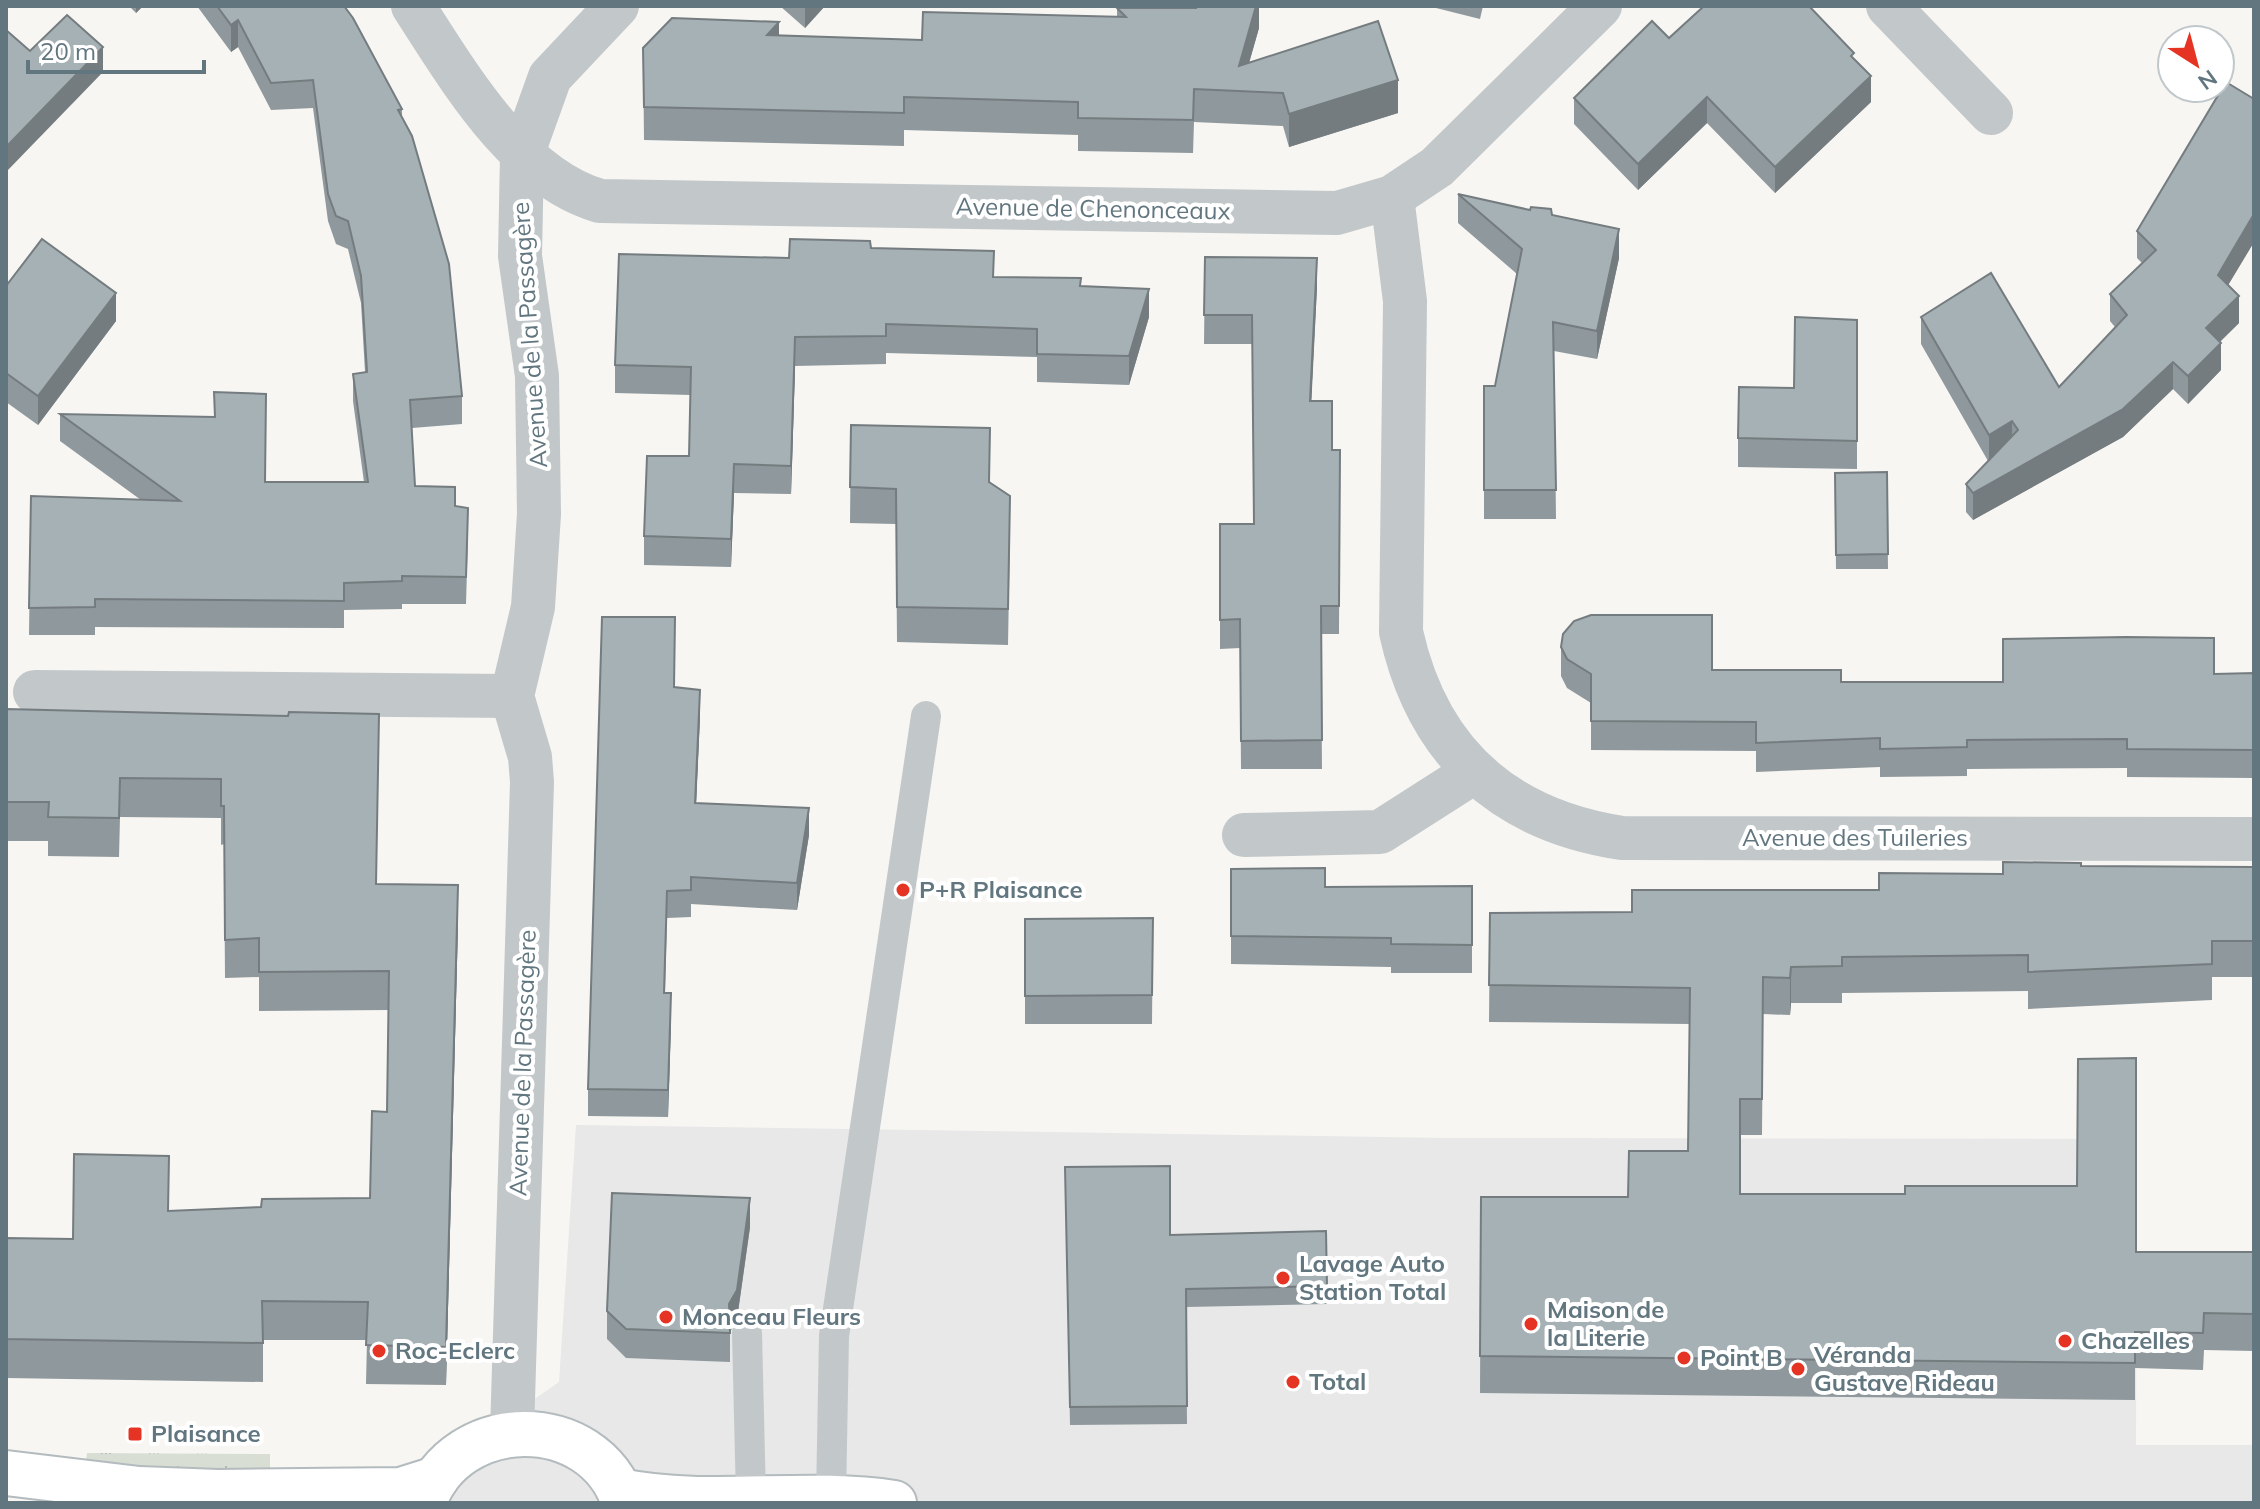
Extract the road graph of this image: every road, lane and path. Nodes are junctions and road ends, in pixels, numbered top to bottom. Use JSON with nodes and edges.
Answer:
{"nodes":[{"id":1,"x":413,"y":6,"type":"edge"},
{"id":2,"x":617,"y":6,"type":"edge"},
{"id":3,"x":1600,"y":6,"type":"edge"},
{"id":4,"x":1888,"y":6,"type":"edge"},
{"id":5,"x":1991,"y":113,"type":"dead end"},
{"id":6,"x":522,"y":155,"type":"junction"},
{"id":7,"x":1392,"y":197,"type":"junction"},
{"id":8,"x":35,"y":692,"type":"dead end"},
{"id":9,"x":512,"y":696,"type":"junction"},
{"id":10,"x":926,"y":716,"type":"dead end"},
{"id":11,"x":1474,"y":772,"type":"junction"},
{"id":12,"x":1244,"y":835,"type":"dead end"},
{"id":13,"x":2254,"y":839,"type":"edge"},
{"id":14,"x":747,"y":1333,"type":"dead end"},
{"id":15,"x":512,"y":1432,"type":"junction"},
{"id":16,"x":6,"y":1473,"type":"edge"},
{"id":17,"x":430,"y":1491,"type":"edge"},
{"id":18,"x":622,"y":1497,"type":"edge"},
{"id":19,"x":751,"y":1498,"type":"junction"},
{"id":20,"x":831,"y":1498,"type":"junction"},
{"id":21,"x":894,"y":1503,"type":"edge"}],
"edges":[{"from":1,"to":6,"type":"street"},
{"from":2,"to":6,"type":"street","name":"Avenue de la Passagère"},
{"from":3,"to":7,"type":"street","name":"Avenue de Chenonceaux"},
{"from":4,"to":5,"type":"street"},
{"from":6,"to":7,"type":"street","name":"Avenue de Chenonceaux"},
{"from":6,"to":9,"type":"street","name":"Avenue de la Passagère"},
{"from":7,"to":11,"type":"street","name":"Avenue des Tuileries"},
{"from":8,"to":9,"type":"street"},
{"from":9,"to":15,"type":"street","name":"Avenue de la Passagère"},
{"from":10,"to":20,"type":"lane"},
{"from":11,"to":12,"type":"street"},
{"from":11,"to":13,"type":"street","name":"Avenue des Tuileries"},
{"from":14,"to":19,"type":"lane"},
{"from":15,"to":17,"type":"main road"},
{"from":15,"to":18,"type":"main road"},
{"from":16,"to":17,"type":"main road"},
{"from":18,"to":19,"type":"main road"},
{"from":19,"to":20,"type":"main road"},
{"from":20,"to":21,"type":"main road"}]}
